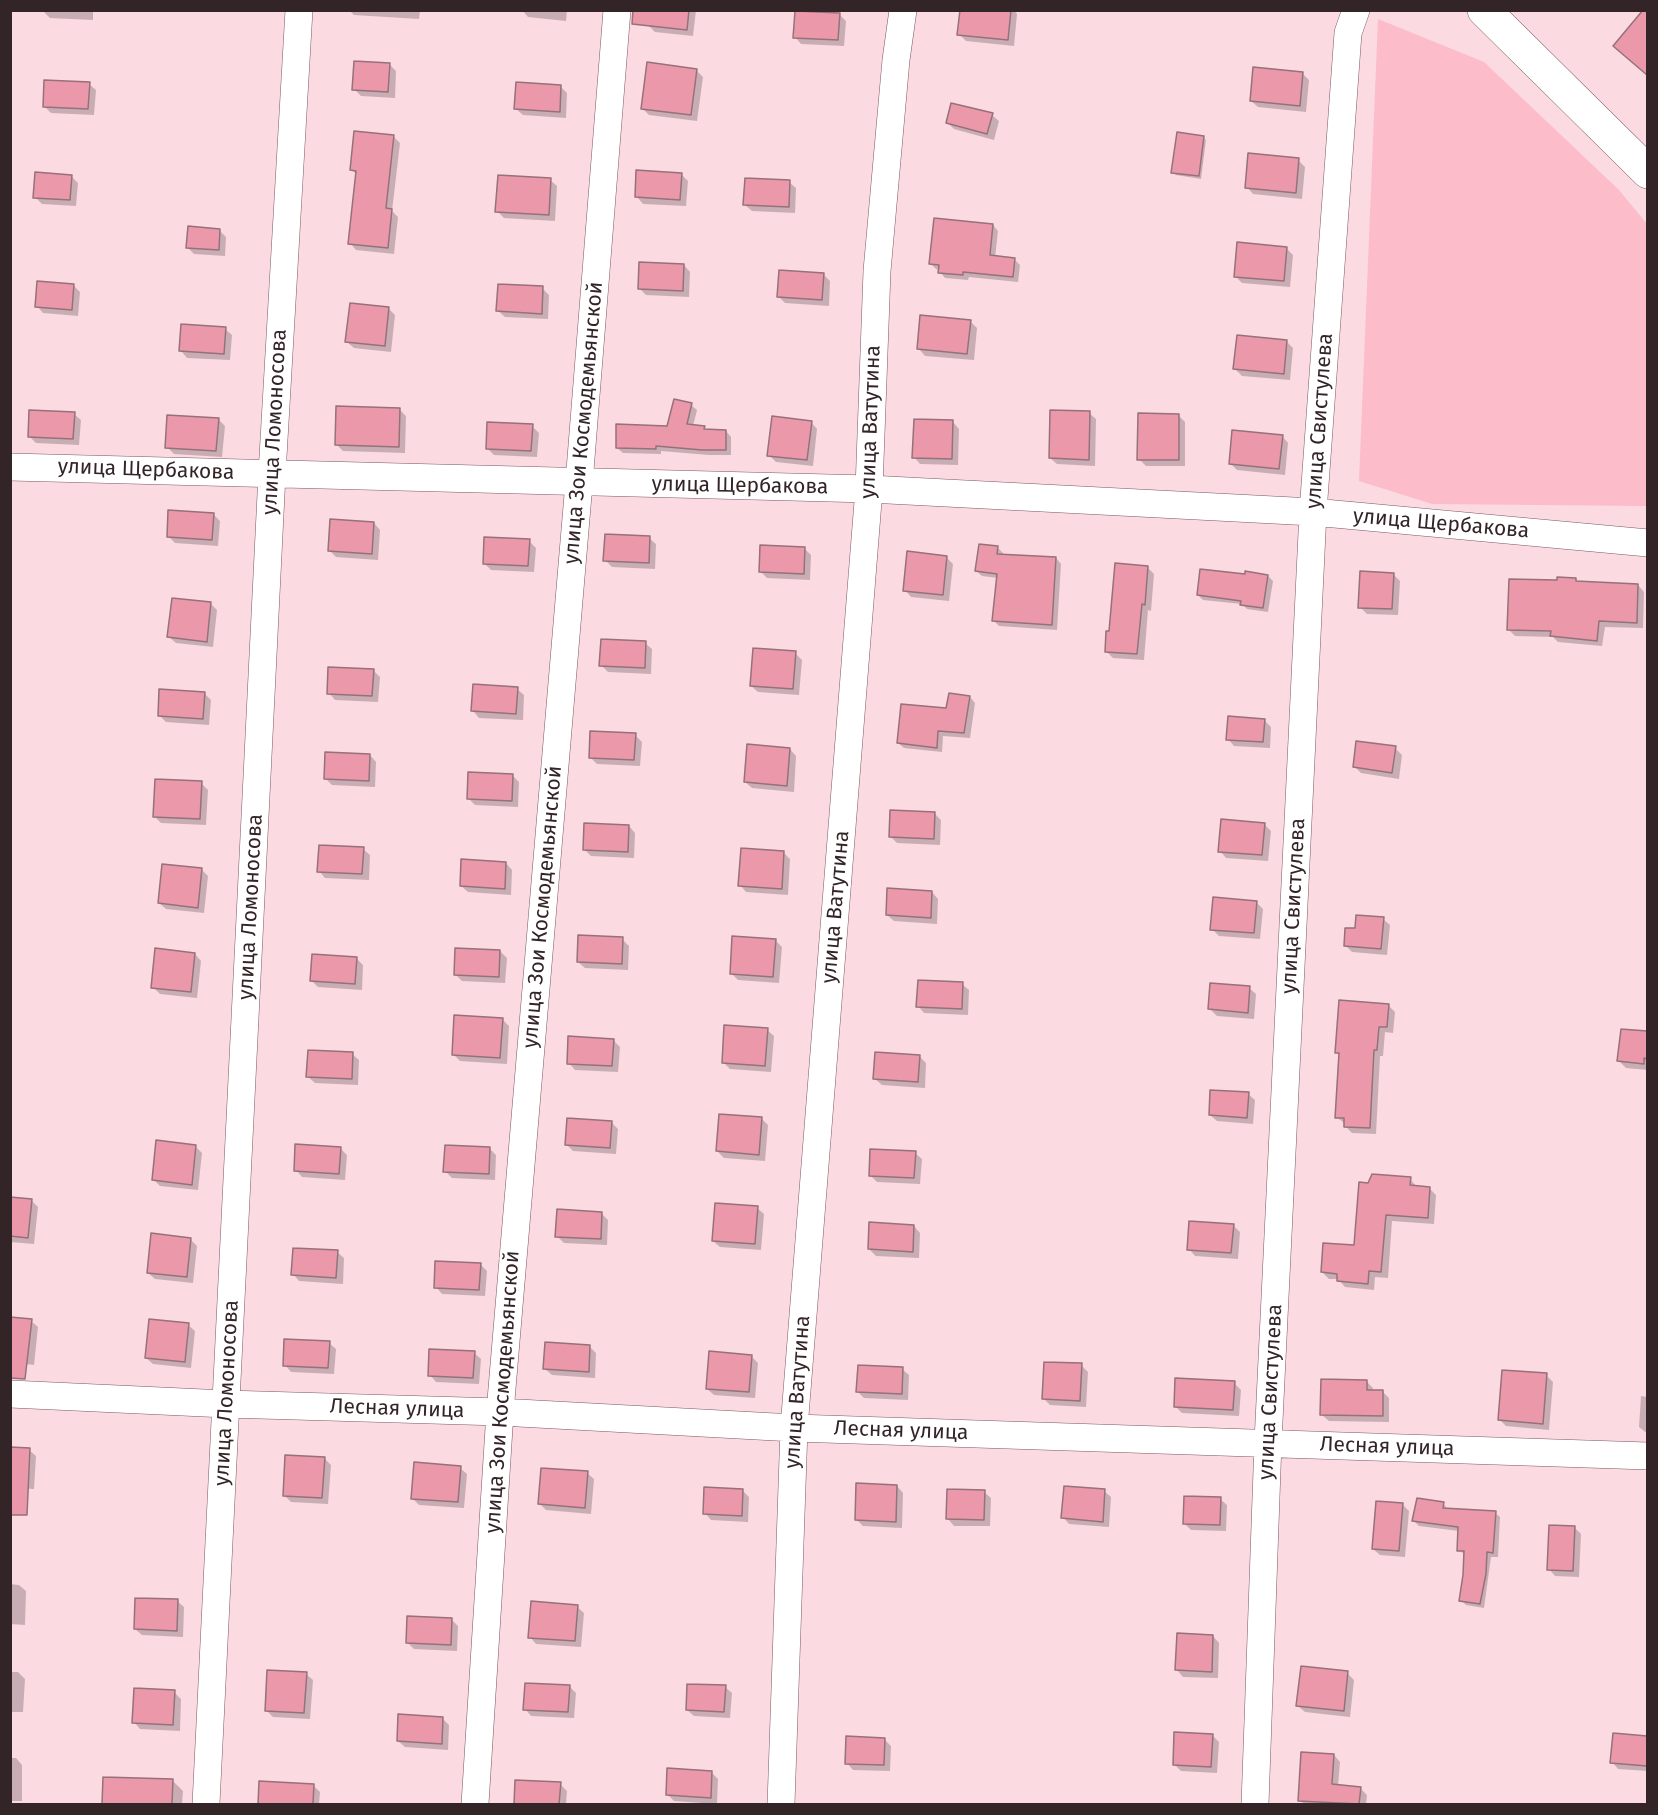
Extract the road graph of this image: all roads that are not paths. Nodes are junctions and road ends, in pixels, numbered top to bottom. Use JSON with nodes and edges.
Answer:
{"nodes":[{"id":1,"x":299,"y":10,"type":"edge"},
{"id":2,"x":617,"y":10,"type":"edge"},
{"id":3,"x":903,"y":10,"type":"edge"},
{"id":4,"x":1356,"y":10,"type":"edge"},
{"id":5,"x":1484,"y":10,"type":"edge"},
{"id":6,"x":1647,"y":172,"type":"edge"},
{"id":7,"x":10,"y":467,"type":"edge"},
{"id":8,"x":272,"y":474,"type":"junction"},
{"id":9,"x":579,"y":483,"type":"junction"},
{"id":10,"x":869,"y":489,"type":"junction"},
{"id":11,"x":1313,"y":512,"type":"junction"},
{"id":12,"x":1647,"y":543,"type":"edge"},
{"id":13,"x":10,"y":1394,"type":"edge"},
{"id":14,"x":226,"y":1404,"type":"junction"},
{"id":15,"x":500,"y":1412,"type":"junction"},
{"id":16,"x":794,"y":1428,"type":"junction"},
{"id":17,"x":1268,"y":1442,"type":"junction"},
{"id":18,"x":1647,"y":1456,"type":"edge"},
{"id":19,"x":206,"y":1804,"type":"edge"},
{"id":20,"x":475,"y":1804,"type":"edge"},
{"id":21,"x":780,"y":1804,"type":"edge"},
{"id":22,"x":1255,"y":1804,"type":"edge"}],
"edges":[{"from":1,"to":8,"type":"street","name":"улица Ломоносова"},
{"from":2,"to":9,"type":"street","name":"улица Зои Космодемьянской"},
{"from":3,"to":10,"type":"street","name":"улица Ватутина"},
{"from":4,"to":11,"type":"street","name":"улица Свистулева"},
{"from":5,"to":6,"type":"main road"},
{"from":7,"to":8,"type":"street","name":"улица Щербакова"},
{"from":8,"to":9,"type":"street","name":"улица Щербакова"},
{"from":8,"to":14,"type":"street","name":"улица Ломоносова"},
{"from":9,"to":10,"type":"street","name":"улица Щербакова"},
{"from":9,"to":15,"type":"street","name":"улица Зои Космодемьянской"},
{"from":10,"to":11,"type":"street","name":"улица Щербакова"},
{"from":10,"to":16,"type":"street","name":"улица Ватутина"},
{"from":11,"to":12,"type":"street","name":"улица Щербакова"},
{"from":11,"to":17,"type":"street","name":"улица Свистулева"},
{"from":13,"to":14,"type":"street","name":"Лесная улица"},
{"from":14,"to":15,"type":"street","name":"Лесная улица"},
{"from":14,"to":19,"type":"street","name":"улица Ломоносова"},
{"from":15,"to":16,"type":"street","name":"Лесная улица"},
{"from":15,"to":20,"type":"street","name":"улица Зои Космодемьянской"},
{"from":16,"to":17,"type":"street","name":"Лесная улица"},
{"from":16,"to":21,"type":"street","name":"улица Ватутина"},
{"from":17,"to":18,"type":"street","name":"Лесная улица"},
{"from":17,"to":22,"type":"street","name":"улица Свистулева"}]}
